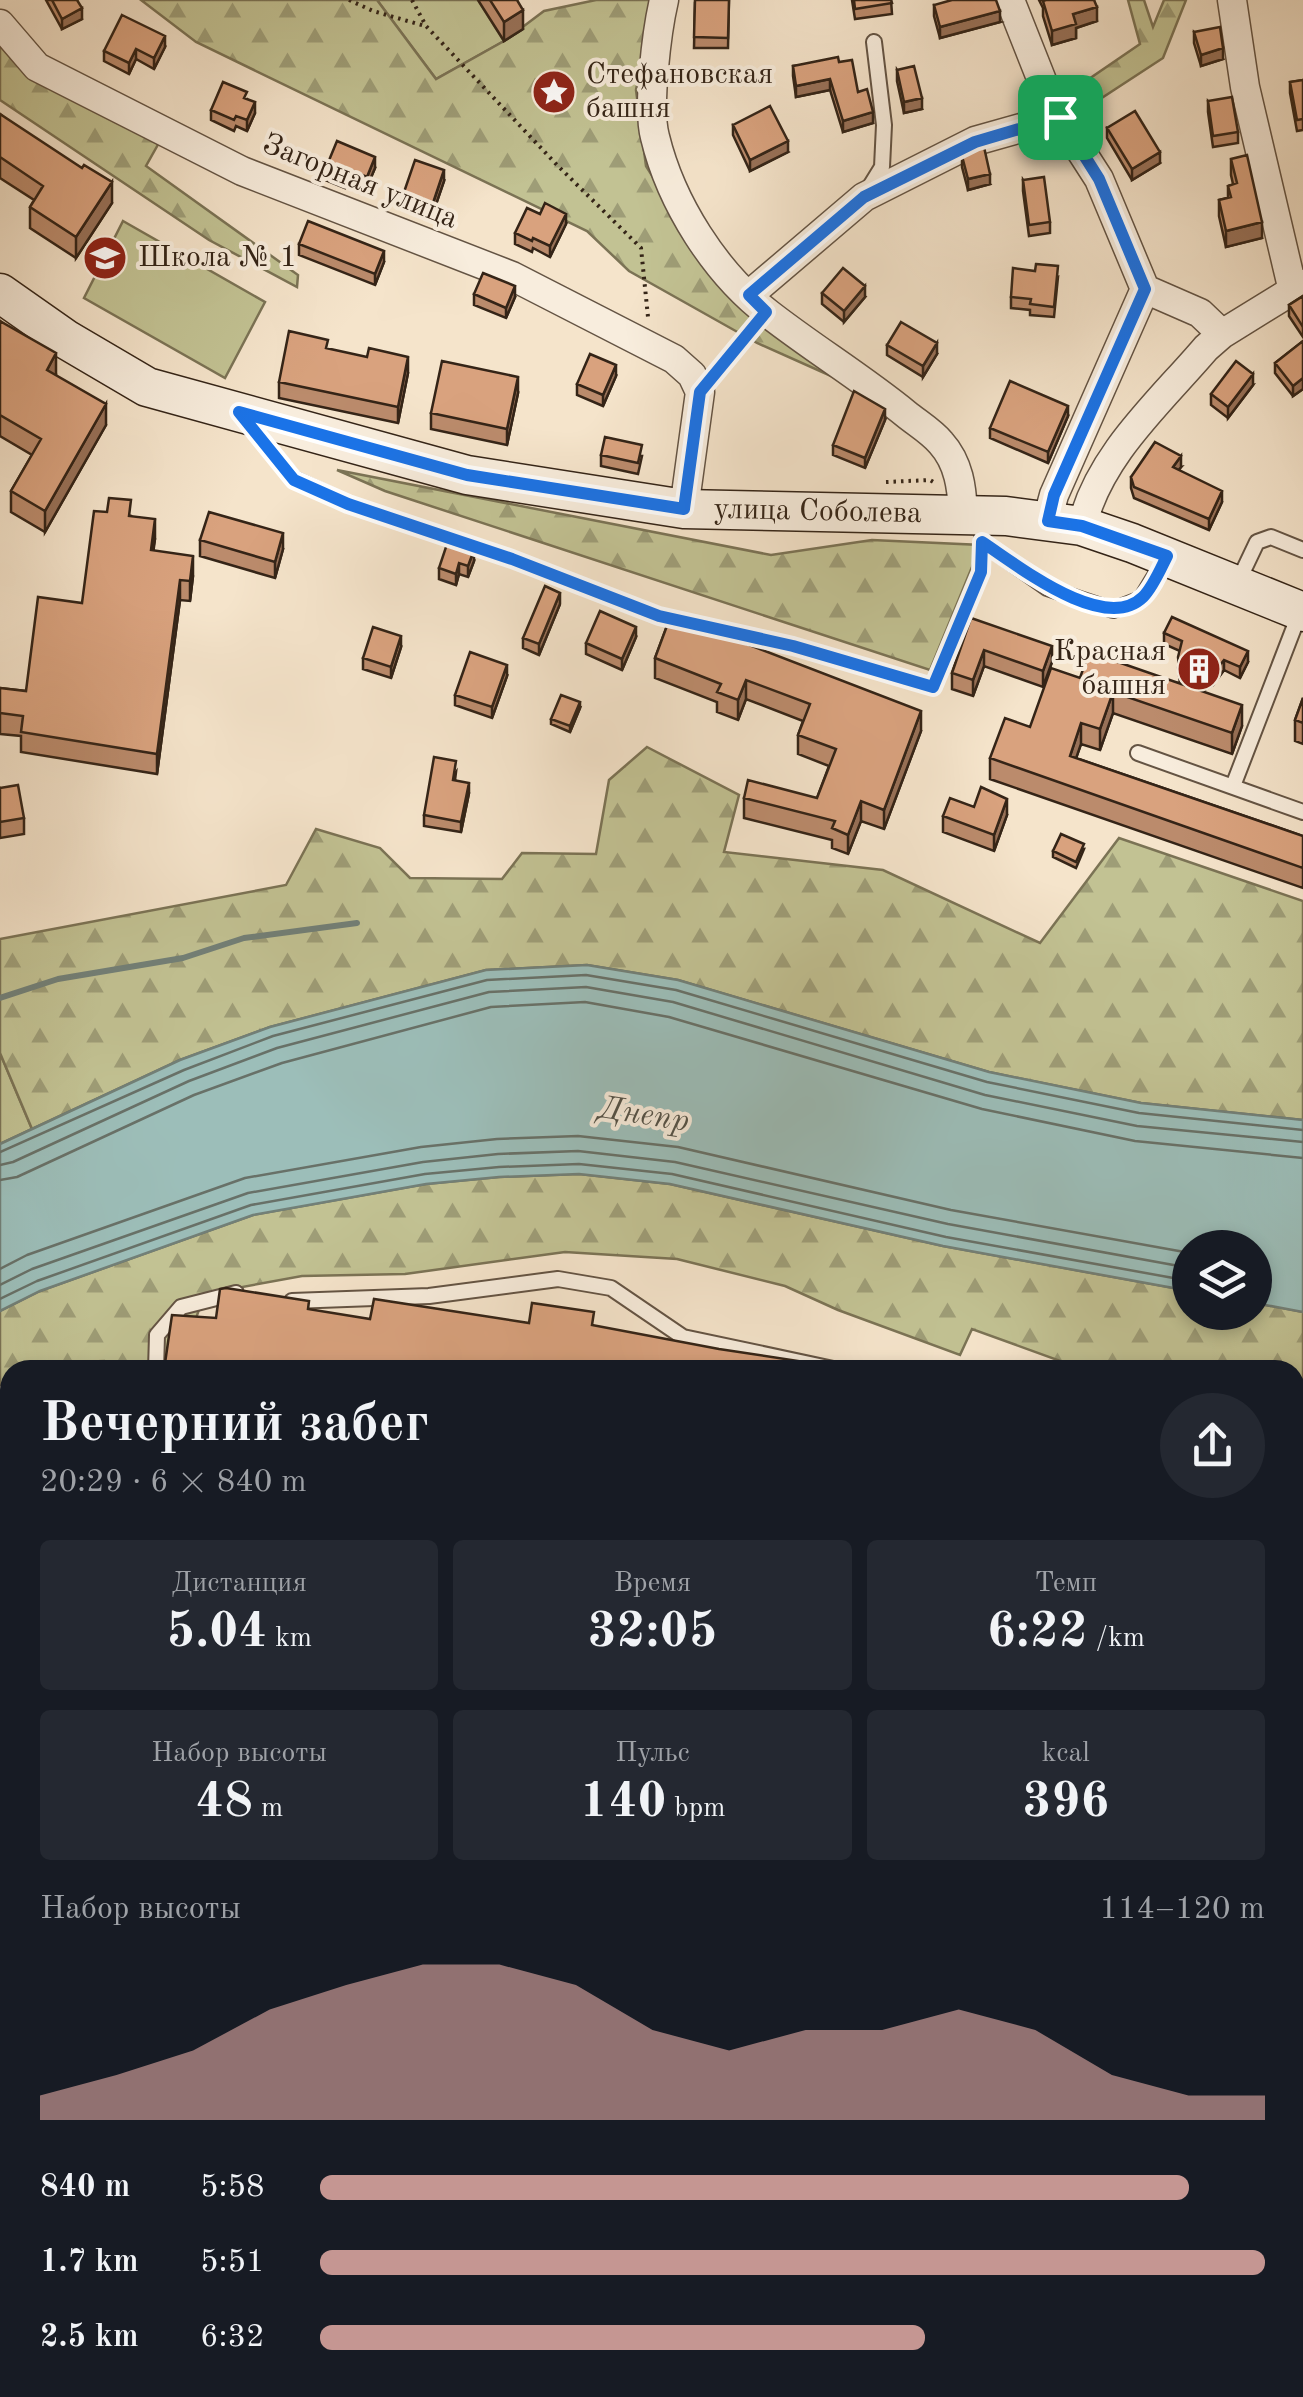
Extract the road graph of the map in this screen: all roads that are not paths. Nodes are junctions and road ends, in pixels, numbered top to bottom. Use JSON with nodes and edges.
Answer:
{"nodes":[{"id":1,"x":664,"y":0,"type":"edge"},
{"id":2,"x":1010,"y":0,"type":"edge"},
{"id":3,"x":1232,"y":0,"type":"edge"},
{"id":4,"x":0,"y":24,"type":"edge"},
{"id":5,"x":874,"y":42,"type":"dead end"},
{"id":6,"x":1060,"y":117,"type":"junction"},
{"id":7,"x":864,"y":197,"type":"junction"},
{"id":8,"x":1298,"y":288,"type":"edge"},
{"id":9,"x":1145,"y":289,"type":"junction"},
{"id":10,"x":0,"y":293,"type":"edge"},
{"id":11,"x":758,"y":304,"type":"junction"},
{"id":12,"x":1222,"y":334,"type":"junction"},
{"id":13,"x":239,"y":412,"type":"junction"},
{"id":14,"x":684,"y":509,"type":"junction"},
{"id":15,"x":976,"y":524,"type":"junction"},
{"id":16,"x":1065,"y":524,"type":"junction"},
{"id":17,"x":1303,"y":550,"type":"edge"},
{"id":18,"x":1167,"y":556,"type":"junction"},
{"id":19,"x":1236,"y":585,"type":"junction"},
{"id":20,"x":1302,"y":612,"type":"edge"},
{"id":21,"x":1138,"y":753,"type":"dead end"},
{"id":22,"x":1233,"y":786,"type":"junction"},
{"id":23,"x":1303,"y":812,"type":"edge"},
{"id":24,"x":258,"y":1296,"type":"edge"},
{"id":25,"x":278,"y":1298,"type":"edge"},
{"id":26,"x":156,"y":1360,"type":"edge"},
{"id":27,"x":791,"y":1360,"type":"edge"}],
"edges":[{"from":1,"to":11,"type":"street"},
{"from":2,"to":6,"type":"street"},
{"from":3,"to":8,"type":"street"},
{"from":4,"to":14,"type":"street","name":"Загорная улица"},
{"from":5,"to":7,"type":"lane"},
{"from":6,"to":7,"type":"street"},
{"from":6,"to":9,"type":"street"},
{"from":7,"to":11,"type":"street"},
{"from":8,"to":12,"type":"street"},
{"from":9,"to":12,"type":"street"},
{"from":9,"to":16,"type":"street"},
{"from":10,"to":13,"type":"main road","name":"улица Соболева"},
{"from":11,"to":15,"type":"street"},
{"from":12,"to":16,"type":"street"},
{"from":13,"to":14,"type":"main road","name":"улица Соболева"},
{"from":13,"to":15,"type":"lane"},
{"from":14,"to":15,"type":"main road","name":"улица Соболева"},
{"from":15,"to":16,"type":"main road","name":"улица Соболева"},
{"from":15,"to":18,"type":"lane"},
{"from":16,"to":18,"type":"main road","name":"улица Соболева"},
{"from":17,"to":19,"type":"lane"},
{"from":18,"to":19,"type":"main road","name":"улица Соболева"},
{"from":19,"to":20,"type":"main road","name":"улица Соболева"},
{"from":20,"to":22,"type":"lane"},
{"from":21,"to":22,"type":"lane"},
{"from":22,"to":23,"type":"lane"},
{"from":24,"to":26,"type":"lane"},
{"from":25,"to":27,"type":"lane"}]}
